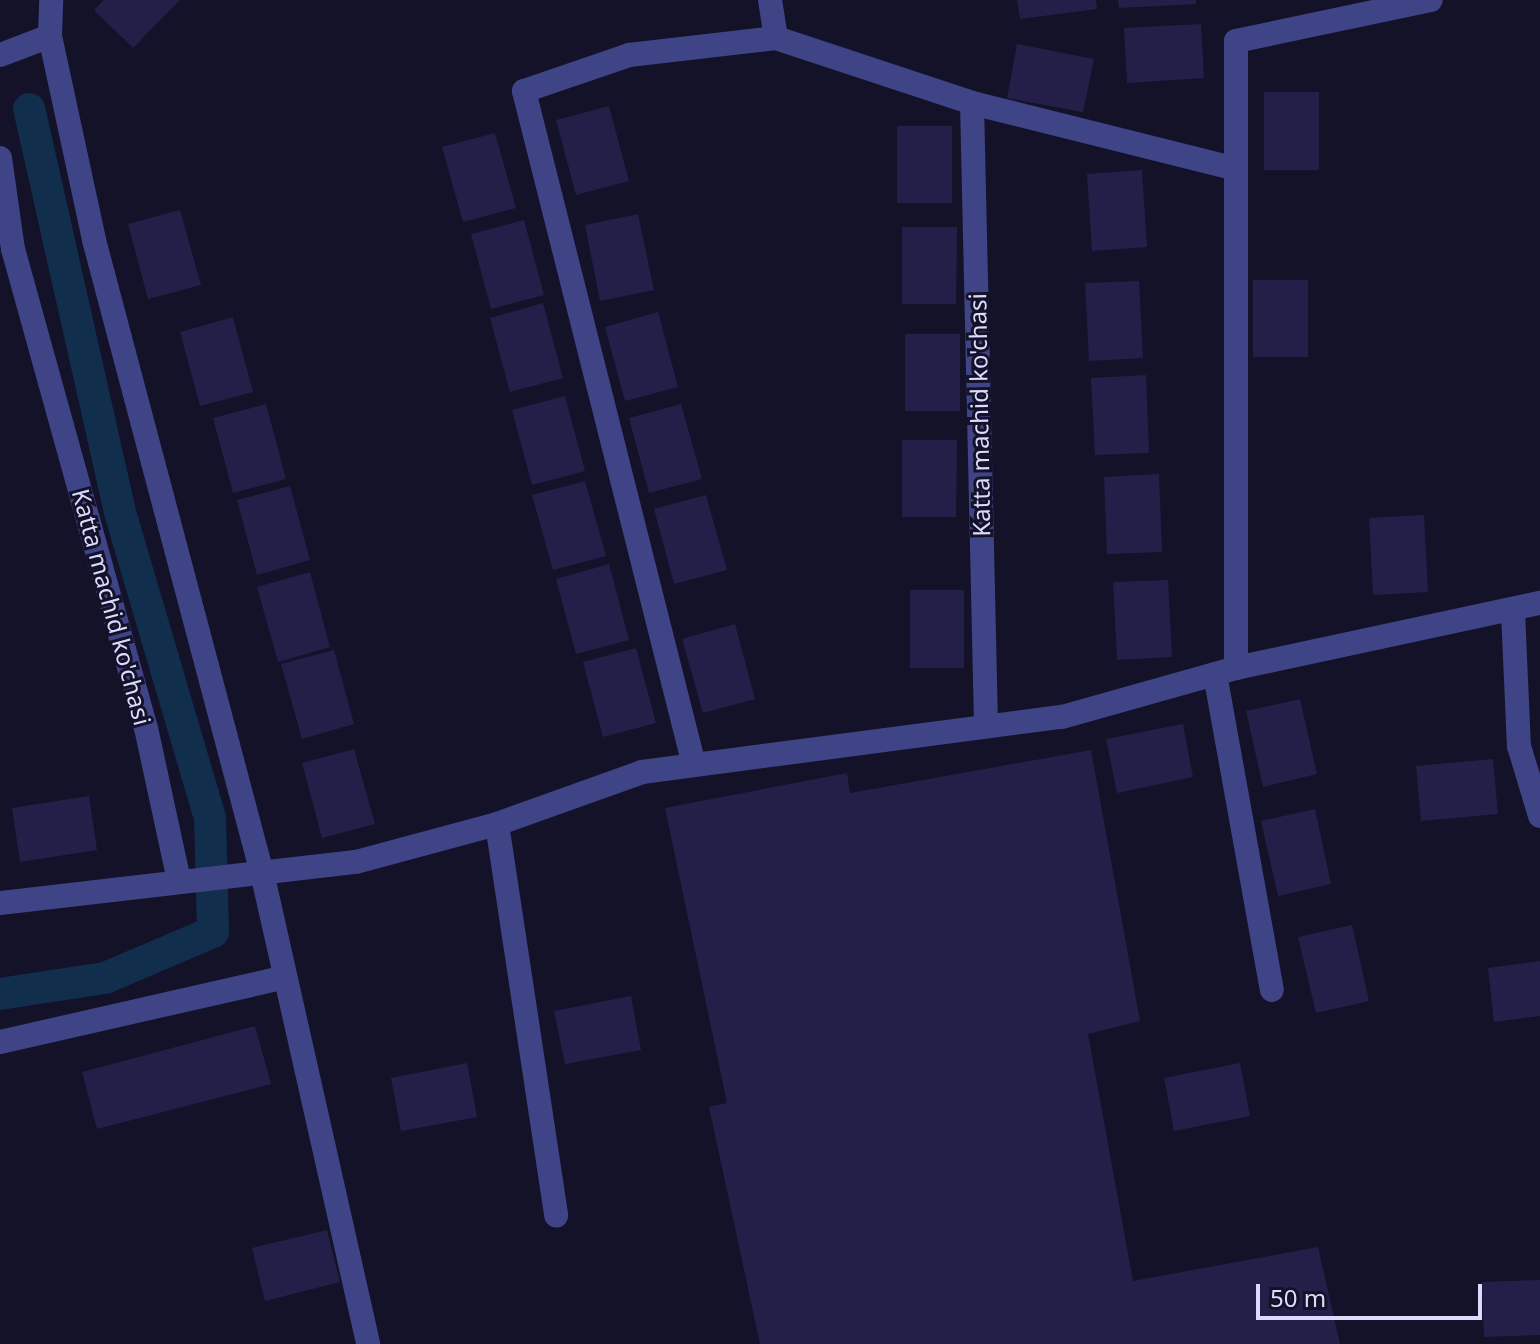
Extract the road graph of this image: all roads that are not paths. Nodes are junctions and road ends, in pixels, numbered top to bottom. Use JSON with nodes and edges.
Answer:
{"nodes":[{"id":1,"x":51,"y":0,"type":"edge"},
{"id":2,"x":770,"y":0,"type":"edge"},
{"id":3,"x":1431,"y":0,"type":"edge"},
{"id":4,"x":50,"y":36,"type":"junction"},
{"id":5,"x":776,"y":38,"type":"junction"},
{"id":6,"x":0,"y":55,"type":"edge"},
{"id":7,"x":972,"y":103,"type":"junction"},
{"id":8,"x":0,"y":158,"type":"edge"},
{"id":9,"x":1233,"y":168,"type":"junction"},
{"id":10,"x":1540,"y":603,"type":"edge"},
{"id":11,"x":1513,"y":611,"type":"junction"},
{"id":12,"x":1226,"y":671,"type":"junction"},
{"id":13,"x":986,"y":726,"type":"junction"},
{"id":14,"x":693,"y":761,"type":"junction"},
{"id":15,"x":1540,"y":816,"type":"edge"},
{"id":16,"x":497,"y":824,"type":"junction"},
{"id":17,"x":263,"y":877,"type":"junction"},
{"id":18,"x":179,"y":881,"type":"junction"},
{"id":19,"x":0,"y":903,"type":"edge"},
{"id":20,"x":285,"y":977,"type":"junction"},
{"id":21,"x":1272,"y":990,"type":"dead end"},
{"id":22,"x":0,"y":1042,"type":"edge"},
{"id":23,"x":556,"y":1216,"type":"dead end"},
{"id":24,"x":368,"y":1344,"type":"edge"}],
"edges":[{"from":1,"to":4,"type":"street"},
{"from":2,"to":5,"type":"street"},
{"from":3,"to":9,"type":"street"},
{"from":4,"to":6,"type":"street"},
{"from":4,"to":17,"type":"street"},
{"from":5,"to":7,"type":"street"},
{"from":5,"to":14,"type":"street"},
{"from":7,"to":9,"type":"street"},
{"from":7,"to":13,"type":"street","name":"Katta machid ko'chasi"},
{"from":8,"to":18,"type":"street","name":"Katta machid ko'chasi"},
{"from":9,"to":12,"type":"street"},
{"from":10,"to":11,"type":"street"},
{"from":11,"to":12,"type":"street"},
{"from":11,"to":15,"type":"street"},
{"from":12,"to":13,"type":"street"},
{"from":12,"to":21,"type":"street"},
{"from":13,"to":14,"type":"street"},
{"from":14,"to":16,"type":"street"},
{"from":16,"to":17,"type":"street"},
{"from":16,"to":23,"type":"street"},
{"from":17,"to":18,"type":"street"},
{"from":17,"to":20,"type":"street"},
{"from":18,"to":19,"type":"street"},
{"from":20,"to":22,"type":"street"},
{"from":20,"to":24,"type":"street"}]}
